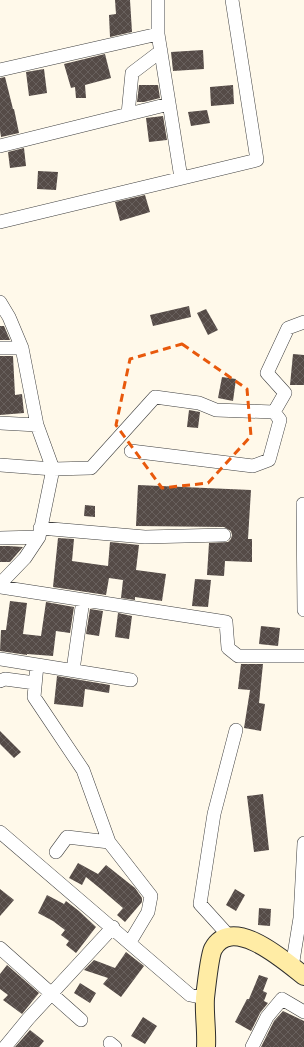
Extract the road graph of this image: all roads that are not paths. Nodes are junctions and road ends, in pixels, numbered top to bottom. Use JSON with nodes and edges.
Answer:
{"nodes":[{"id":1,"x":158,"y":0,"type":"edge"},
{"id":2,"x":232,"y":0,"type":"edge"},
{"id":3,"x":158,"y":34,"type":"junction"},
{"id":4,"x":161,"y":51,"type":"junction"},
{"id":5,"x":0,"y":70,"type":"edge"},
{"id":6,"x":169,"y":104,"type":"junction"},
{"id":7,"x":128,"y":114,"type":"junction"},
{"id":8,"x":0,"y":146,"type":"edge"},
{"id":9,"x":181,"y":178,"type":"junction"},
{"id":10,"x":0,"y":222,"type":"edge"},
{"id":11,"x":0,"y":302,"type":"edge"},
{"id":12,"x":304,"y":322,"type":"edge"},
{"id":13,"x":0,"y":348,"type":"edge"},
{"id":14,"x":22,"y":348,"type":"junction"},
{"id":15,"x":274,"y":412,"type":"junction"},
{"id":16,"x":0,"y":423,"type":"edge"},
{"id":17,"x":37,"y":425,"type":"junction"},
{"id":18,"x":131,"y":451,"type":"dead end"},
{"id":19,"x":0,"y":465,"type":"edge"},
{"id":20,"x":53,"y":469,"type":"junction"},
{"id":21,"x":303,"y":504,"type":"edge"},
{"id":22,"x":40,"y":533,"type":"junction"},
{"id":23,"x":224,"y":535,"type":"dead end"},
{"id":24,"x":0,"y":538,"type":"edge"},
{"id":25,"x":0,"y":584,"type":"edge"},
{"id":26,"x":0,"y":588,"type":"edge"},
{"id":27,"x":83,"y":600,"type":"junction"},
{"id":28,"x":304,"y":610,"type":"edge"},
{"id":29,"x":304,"y":656,"type":"edge"},
{"id":30,"x":0,"y":659,"type":"edge"},
{"id":31,"x":37,"y":665,"type":"junction"},
{"id":32,"x":72,"y":670,"type":"junction"},
{"id":33,"x":131,"y":680,"type":"dead end"},
{"id":34,"x":0,"y":681,"type":"edge"},
{"id":35,"x":35,"y":684,"type":"junction"},
{"id":36,"x":236,"y":730,"type":"dead end"},
{"id":37,"x":0,"y":832,"type":"edge"},
{"id":38,"x":109,"y":842,"type":"junction"},
{"id":39,"x":304,"y":843,"type":"edge"},
{"id":40,"x":56,"y":852,"type":"dead end"},
{"id":41,"x":302,"y":918,"type":"edge"},
{"id":42,"x":113,"y":927,"type":"junction"},
{"id":43,"x":229,"y":936,"type":"junction"},
{"id":44,"x":130,"y":942,"type":"junction"},
{"id":45,"x":0,"y":948,"type":"edge"},
{"id":46,"x":298,"y":971,"type":"edge"},
{"id":47,"x":52,"y":995,"type":"junction"},
{"id":48,"x":205,"y":998,"type":"junction"},
{"id":49,"x":304,"y":1012,"type":"edge"},
{"id":50,"x":81,"y":1020,"type":"dead end"},
{"id":51,"x":5,"y":1047,"type":"edge"},
{"id":52,"x":206,"y":1047,"type":"edge"},
{"id":53,"x":252,"y":1047,"type":"edge"}],
"edges":[{"from":1,"to":3,"type":"street"},
{"from":2,"to":9,"type":"street"},
{"from":3,"to":4,"type":"street"},
{"from":3,"to":5,"type":"street"},
{"from":4,"to":6,"type":"street"},
{"from":4,"to":7,"type":"street"},
{"from":6,"to":7,"type":"street"},
{"from":6,"to":9,"type":"street"},
{"from":7,"to":8,"type":"street"},
{"from":9,"to":10,"type":"street"},
{"from":11,"to":14,"type":"street"},
{"from":12,"to":15,"type":"street"},
{"from":13,"to":14,"type":"street"},
{"from":14,"to":17,"type":"street"},
{"from":15,"to":18,"type":"street"},
{"from":15,"to":20,"type":"street"},
{"from":16,"to":17,"type":"street"},
{"from":17,"to":20,"type":"street"},
{"from":19,"to":20,"type":"street"},
{"from":20,"to":22,"type":"street"},
{"from":21,"to":28,"type":"street"},
{"from":22,"to":23,"type":"street"},
{"from":22,"to":24,"type":"street"},
{"from":22,"to":25,"type":"street"},
{"from":26,"to":27,"type":"street"},
{"from":27,"to":29,"type":"street"},
{"from":27,"to":32,"type":"street"},
{"from":30,"to":31,"type":"street"},
{"from":31,"to":32,"type":"street"},
{"from":31,"to":35,"type":"street"},
{"from":32,"to":33,"type":"street"},
{"from":34,"to":35,"type":"street"},
{"from":35,"to":38,"type":"street"},
{"from":36,"to":43,"type":"street"},
{"from":37,"to":42,"type":"street"},
{"from":38,"to":40,"type":"street"},
{"from":38,"to":44,"type":"street"},
{"from":39,"to":41,"type":"street"},
{"from":41,"to":46,"type":"street"},
{"from":42,"to":44,"type":"street"},
{"from":42,"to":47,"type":"street"},
{"from":43,"to":46,"type":"street"},
{"from":43,"to":48,"type":"street"},
{"from":44,"to":48,"type":"street"},
{"from":45,"to":47,"type":"street"},
{"from":47,"to":50,"type":"street"},
{"from":47,"to":51,"type":"street"},
{"from":48,"to":52,"type":"street"},
{"from":49,"to":53,"type":"street"}]}
